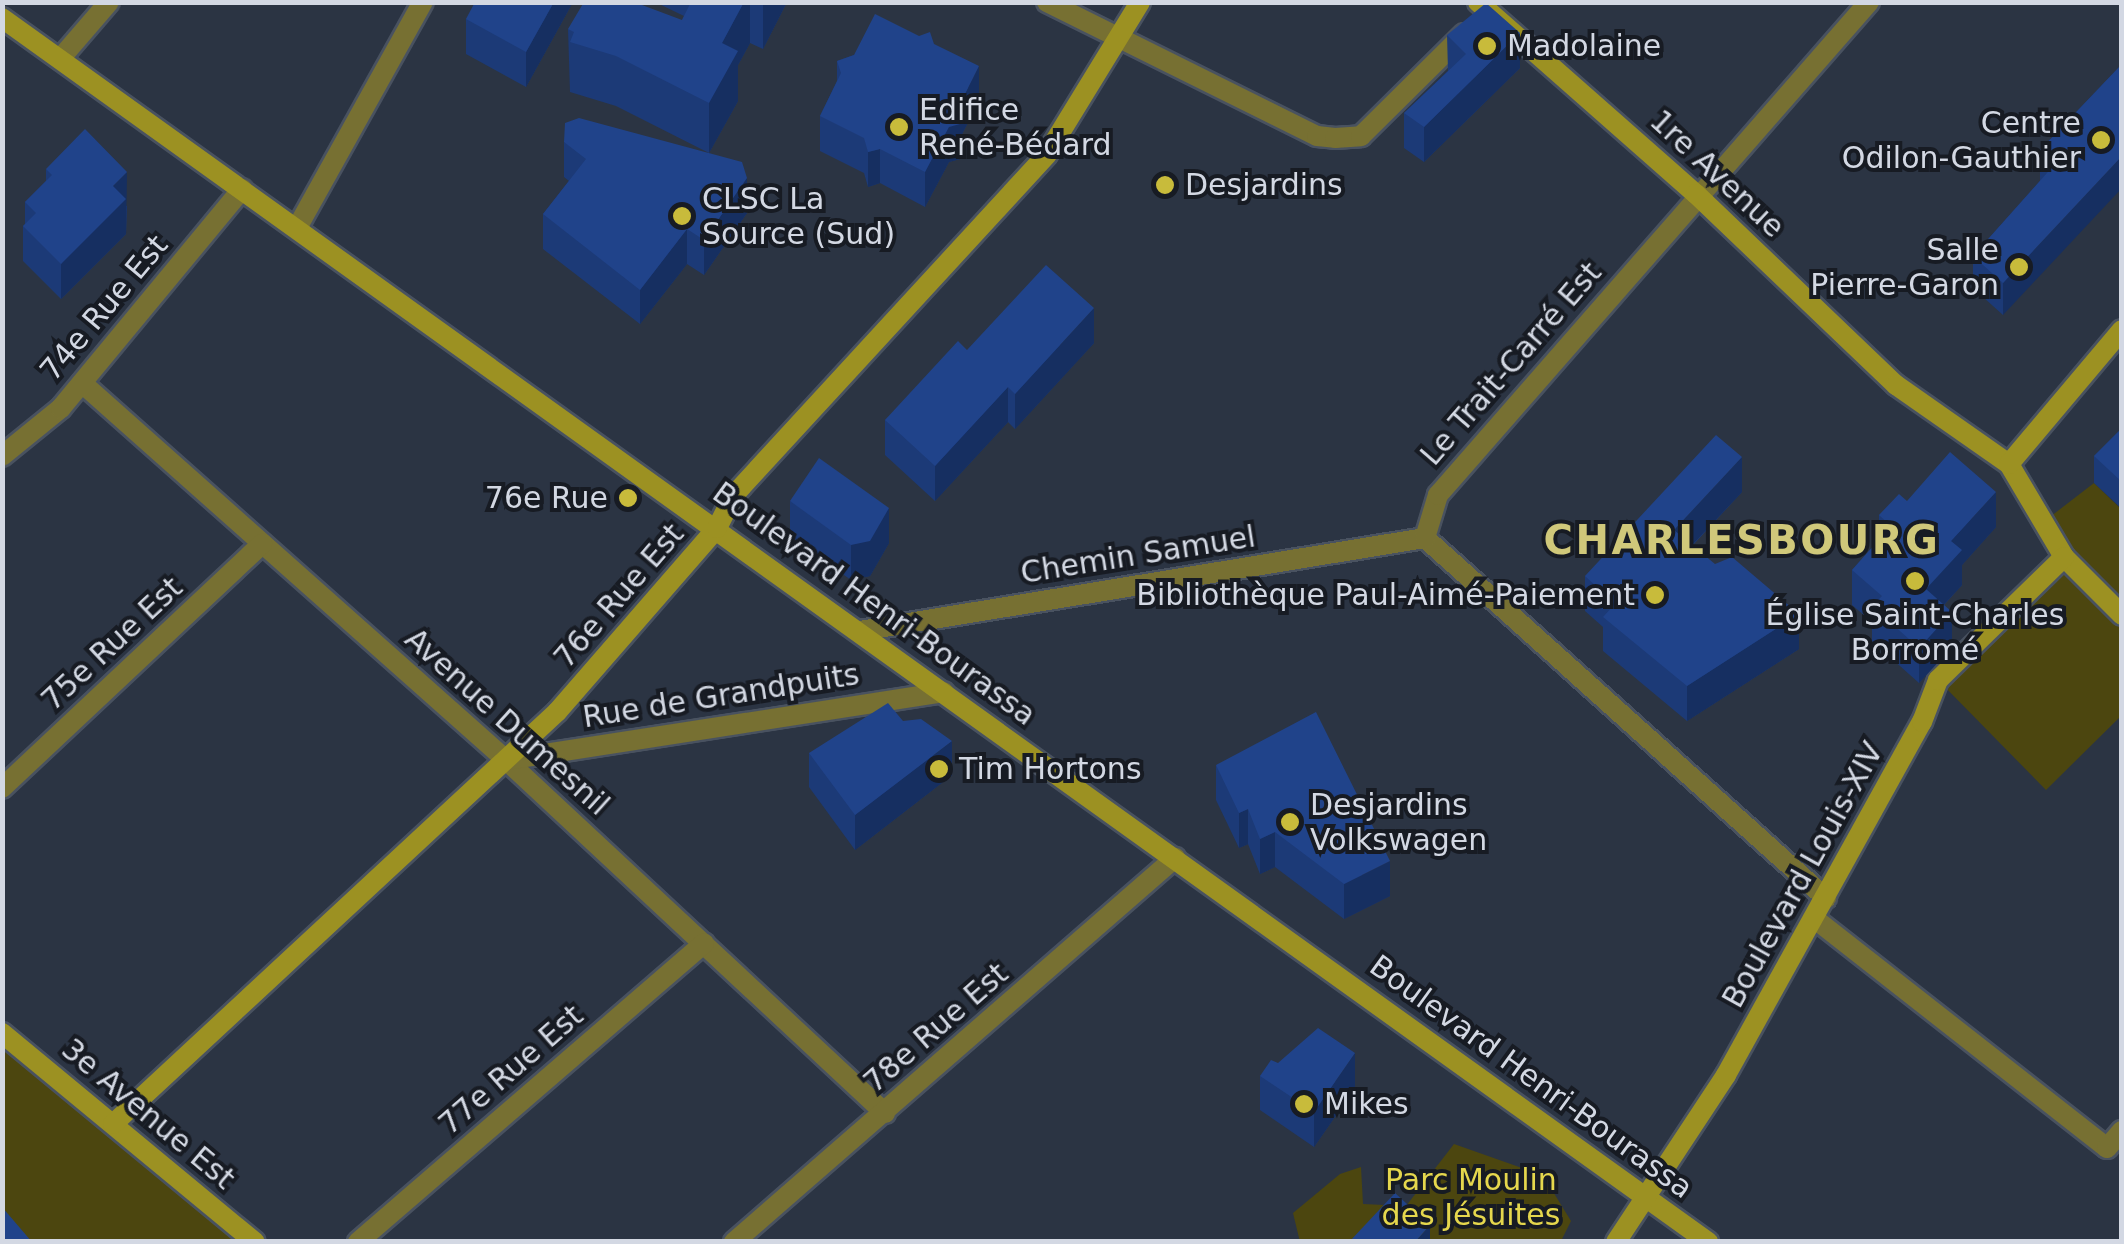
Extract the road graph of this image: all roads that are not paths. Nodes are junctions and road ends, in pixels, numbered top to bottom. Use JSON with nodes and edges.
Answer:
{"nodes":[{"id":1,"x":109,"y":2,"type":"edge"},
{"id":2,"x":423,"y":2,"type":"edge"},
{"id":3,"x":1047,"y":2,"type":"edge"},
{"id":4,"x":1140,"y":2,"type":"edge"},
{"id":5,"x":1869,"y":2,"type":"edge"},
{"id":6,"x":1482,"y":7,"type":"edge"},
{"id":7,"x":2,"y":18,"type":"edge"},
{"id":8,"x":1117,"y":42,"type":"junction"},
{"id":9,"x":60,"y":59,"type":"junction"},
{"id":10,"x":242,"y":189,"type":"junction"},
{"id":11,"x":1696,"y":194,"type":"junction"},
{"id":12,"x":297,"y":228,"type":"junction"},
{"id":13,"x":2122,"y":330,"type":"edge"},
{"id":14,"x":82,"y":384,"type":"junction"},
{"id":15,"x":2,"y":456,"type":"edge"},
{"id":16,"x":2009,"y":464,"type":"junction"},
{"id":17,"x":718,"y":528,"type":"junction"},
{"id":18,"x":1425,"y":538,"type":"junction"},
{"id":19,"x":262,"y":544,"type":"junction"},
{"id":20,"x":2064,"y":557,"type":"junction"},
{"id":21,"x":2122,"y":615,"type":"edge"},
{"id":22,"x":860,"y":631,"type":"junction"},
{"id":23,"x":944,"y":692,"type":"junction"},
{"id":24,"x":506,"y":760,"type":"junction"},
{"id":25,"x":2,"y":788,"type":"edge"},
{"id":26,"x":1175,"y":858,"type":"junction"},
{"id":27,"x":1826,"y":898,"type":"junction"},
{"id":28,"x":1815,"y":919,"type":"junction"},
{"id":29,"x":704,"y":944,"type":"junction"},
{"id":30,"x":2,"y":1032,"type":"edge"},
{"id":31,"x":885,"y":1113,"type":"junction"},
{"id":32,"x":113,"y":1124,"type":"junction"},
{"id":33,"x":2122,"y":1131,"type":"edge"},
{"id":34,"x":1644,"y":1196,"type":"junction"},
{"id":35,"x":255,"y":1242,"type":"edge"},
{"id":36,"x":358,"y":1242,"type":"edge"},
{"id":37,"x":734,"y":1242,"type":"edge"},
{"id":38,"x":1616,"y":1242,"type":"edge"},
{"id":39,"x":1708,"y":1242,"type":"edge"}],
"edges":[{"from":1,"to":9,"type":"street"},
{"from":2,"to":12,"type":"street"},
{"from":3,"to":8,"type":"street"},
{"from":4,"to":8,"type":"main road","name":"76e Rue Est"},
{"from":5,"to":11,"type":"street","name":"Le Trait-Carré Est"},
{"from":6,"to":8,"type":"street"},
{"from":6,"to":11,"type":"main road","name":"1re Avenue"},
{"from":7,"to":9,"type":"main road","name":"Boulevard Henri-Bourassa"},
{"from":8,"to":17,"type":"main road","name":"76e Rue Est"},
{"from":9,"to":10,"type":"main road","name":"Boulevard Henri-Bourassa"},
{"from":10,"to":12,"type":"main road","name":"Boulevard Henri-Bourassa"},
{"from":10,"to":14,"type":"street","name":"74e Rue Est"},
{"from":11,"to":16,"type":"main road","name":"1re Avenue"},
{"from":11,"to":18,"type":"street","name":"Le Trait-Carré Est"},
{"from":12,"to":17,"type":"main road","name":"Boulevard Henri-Bourassa"},
{"from":13,"to":16,"type":"main road"},
{"from":14,"to":15,"type":"street","name":"74e Rue Est"},
{"from":14,"to":19,"type":"street","name":"Avenue Dumesnil"},
{"from":16,"to":20,"type":"main road"},
{"from":17,"to":22,"type":"main road","name":"Boulevard Henri-Bourassa"},
{"from":17,"to":24,"type":"main road","name":"76e Rue Est"},
{"from":18,"to":22,"type":"street","name":"Chemin Samuel"},
{"from":18,"to":27,"type":"street"},
{"from":19,"to":24,"type":"street","name":"Avenue Dumesnil"},
{"from":19,"to":25,"type":"street","name":"75e Rue Est"},
{"from":20,"to":21,"type":"main road"},
{"from":20,"to":27,"type":"main road","name":"Boulevard Louis-XIV"},
{"from":22,"to":23,"type":"main road","name":"Boulevard Henri-Bourassa"},
{"from":23,"to":24,"type":"street","name":"Rue de Grandpuits"},
{"from":23,"to":26,"type":"main road","name":"Boulevard Henri-Bourassa"},
{"from":24,"to":29,"type":"street","name":"Avenue Dumesnil"},
{"from":24,"to":32,"type":"main road","name":"76e Rue Est"},
{"from":26,"to":31,"type":"street","name":"78e Rue Est"},
{"from":26,"to":34,"type":"main road","name":"Boulevard Henri-Bourassa"},
{"from":27,"to":28,"type":"main road","name":"Boulevard Louis-XIV"},
{"from":28,"to":33,"type":"street"},
{"from":28,"to":34,"type":"main road","name":"Boulevard Louis-XIV"},
{"from":29,"to":31,"type":"street","name":"Avenue Dumesnil"},
{"from":29,"to":36,"type":"street","name":"77e Rue Est"},
{"from":30,"to":32,"type":"main road","name":"3e Avenue Est"},
{"from":31,"to":37,"type":"street","name":"78e Rue Est"},
{"from":32,"to":35,"type":"main road","name":"3e Avenue Est"},
{"from":34,"to":38,"type":"main road","name":"Boulevard Louis-XIV"},
{"from":34,"to":39,"type":"main road","name":"Boulevard Henri-Bourassa"}]}
